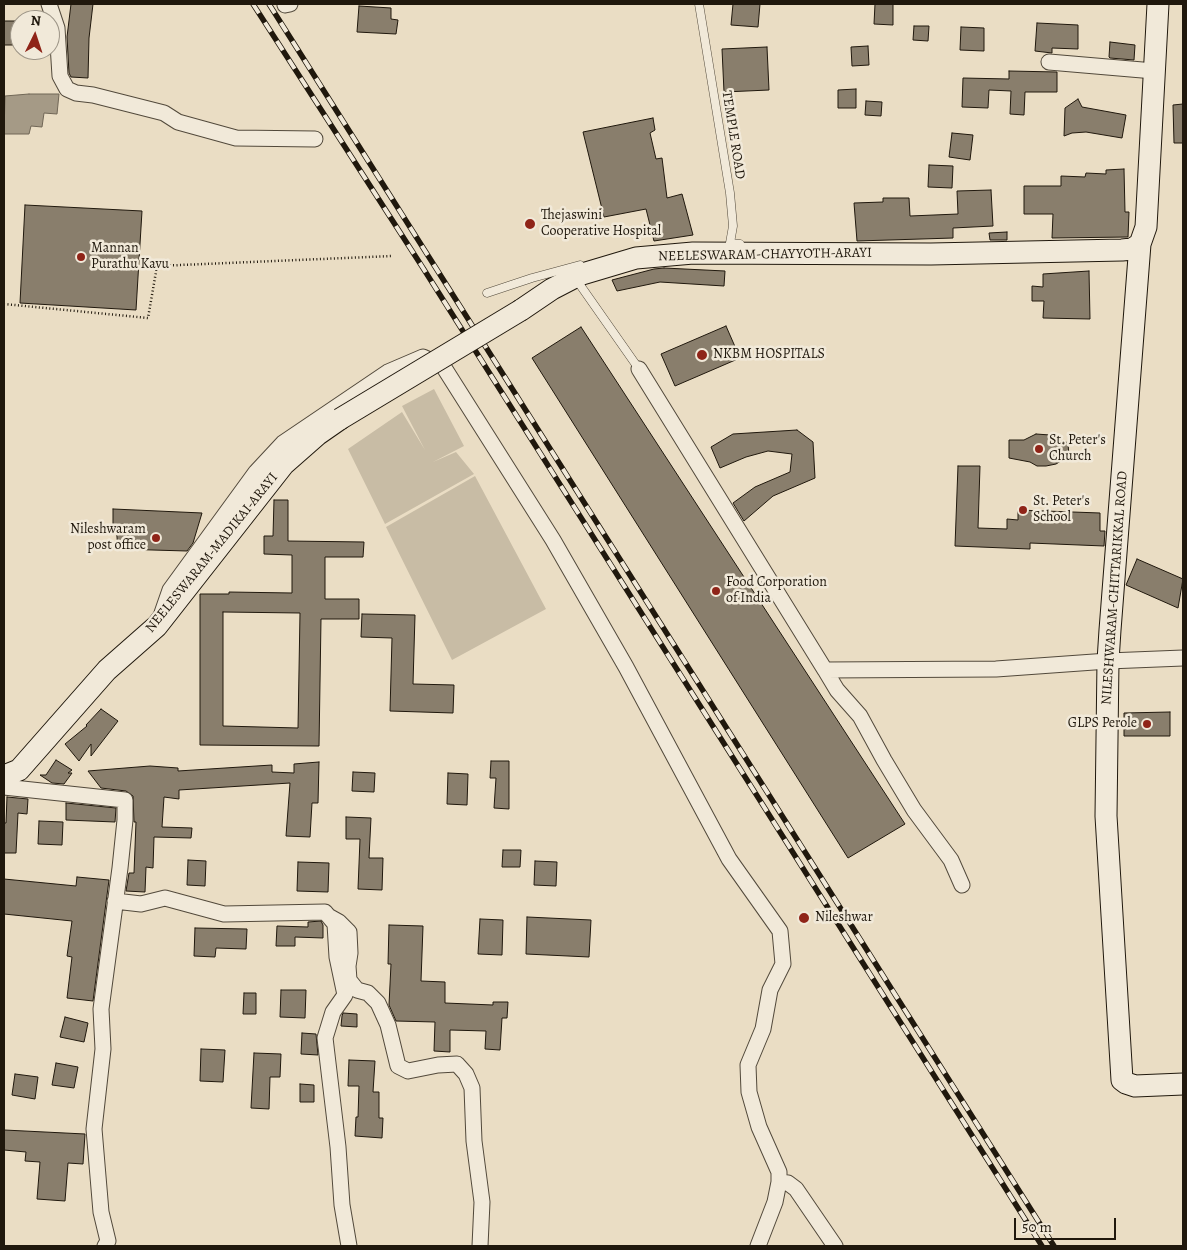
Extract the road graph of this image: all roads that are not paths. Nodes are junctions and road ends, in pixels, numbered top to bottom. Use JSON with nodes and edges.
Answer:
{"nodes":[{"id":1,"x":49,"y":4,"type":"edge"},
{"id":2,"x":699,"y":4,"type":"edge"},
{"id":3,"x":1158,"y":4,"type":"edge"},
{"id":4,"x":1049,"y":62,"type":"dead end"},
{"id":5,"x":1154,"y":71,"type":"junction"},
{"id":6,"x":315,"y":139,"type":"dead end"},
{"id":7,"x":730,"y":243,"type":"junction"},
{"id":8,"x":711,"y":244,"type":"dead end"},
{"id":9,"x":721,"y":244,"type":"dead end"},
{"id":10,"x":1140,"y":244,"type":"junction"},
{"id":11,"x":750,"y":259,"type":"junction"},
{"id":12,"x":601,"y":260,"type":"dead end"},
{"id":13,"x":682,"y":262,"type":"dead end"},
{"id":14,"x":585,"y":263,"type":"dead end"},
{"id":15,"x":487,"y":293,"type":"dead end"},
{"id":16,"x":639,"y":369,"type":"joint"},
{"id":17,"x":340,"y":419,"type":"joint"},
{"id":18,"x":157,"y":626,"type":"junction"},
{"id":19,"x":1183,"y":658,"type":"edge"},
{"id":20,"x":1108,"y":661,"type":"junction"},
{"id":21,"x":825,"y":670,"type":"junction"},
{"id":22,"x":4,"y":776,"type":"edge"},
{"id":23,"x":4,"y":787,"type":"edge"},
{"id":24,"x":962,"y":885,"type":"dead end"},
{"id":25,"x":115,"y":901,"type":"junction"},
{"id":26,"x":328,"y":916,"type":"junction"},
{"id":27,"x":1183,"y":1084,"type":"edge"},
{"id":28,"x":779,"y":1182,"type":"junction"},
{"id":29,"x":105,"y":1246,"type":"edge"},
{"id":30,"x":348,"y":1246,"type":"edge"},
{"id":31,"x":480,"y":1246,"type":"edge"},
{"id":32,"x":758,"y":1246,"type":"edge"},
{"id":33,"x":835,"y":1246,"type":"edge"}],
"edges":[{"from":1,"to":6,"type":"street"},
{"from":2,"to":7,"type":"lane","name":"TEMPLE ROAD"},
{"from":3,"to":5,"type":"main road","name":"NILESHWARAM-CHITTARIKKAL ROAD"},
{"from":4,"to":5,"type":"street"},
{"from":5,"to":10,"type":"main road","name":"NILESHWARAM-CHITTARIKKAL ROAD"},
{"from":7,"to":9,"type":"lane"},
{"from":7,"to":11,"type":"lane"},
{"from":8,"to":12,"type":"lane"},
{"from":10,"to":11,"type":"main road","name":"NEELESWARAM-CHAYYOTH-ARAYI"},
{"from":10,"to":20,"type":"main road","name":"NILESHWARAM-CHITTARIKKAL ROAD"},
{"from":11,"to":17,"type":"main road","name":"NEELESWARAM-CHAYYOTH-ARAYI","bridge":true},
{"from":13,"to":16,"type":"lane"},
{"from":14,"to":15,"type":"lane"},
{"from":16,"to":21,"type":"street"},
{"from":17,"to":18,"type":"main road","name":"NEELESWARAM-MADIKAI-ARAYI"},
{"from":18,"to":22,"type":"main road","name":"NEELESWARAM-MADIKAI-ARAYI"},
{"from":18,"to":28,"type":"street"},
{"from":19,"to":20,"type":"street"},
{"from":20,"to":21,"type":"street"},
{"from":20,"to":27,"type":"main road","name":"NILESHWARAM-CHITTARIKKAL ROAD"},
{"from":21,"to":24,"type":"street"},
{"from":23,"to":25,"type":"street"},
{"from":25,"to":26,"type":"street"},
{"from":25,"to":29,"type":"street"},
{"from":26,"to":30,"type":"street"},
{"from":26,"to":31,"type":"street"},
{"from":28,"to":32,"type":"street"},
{"from":28,"to":33,"type":"street"}]}
